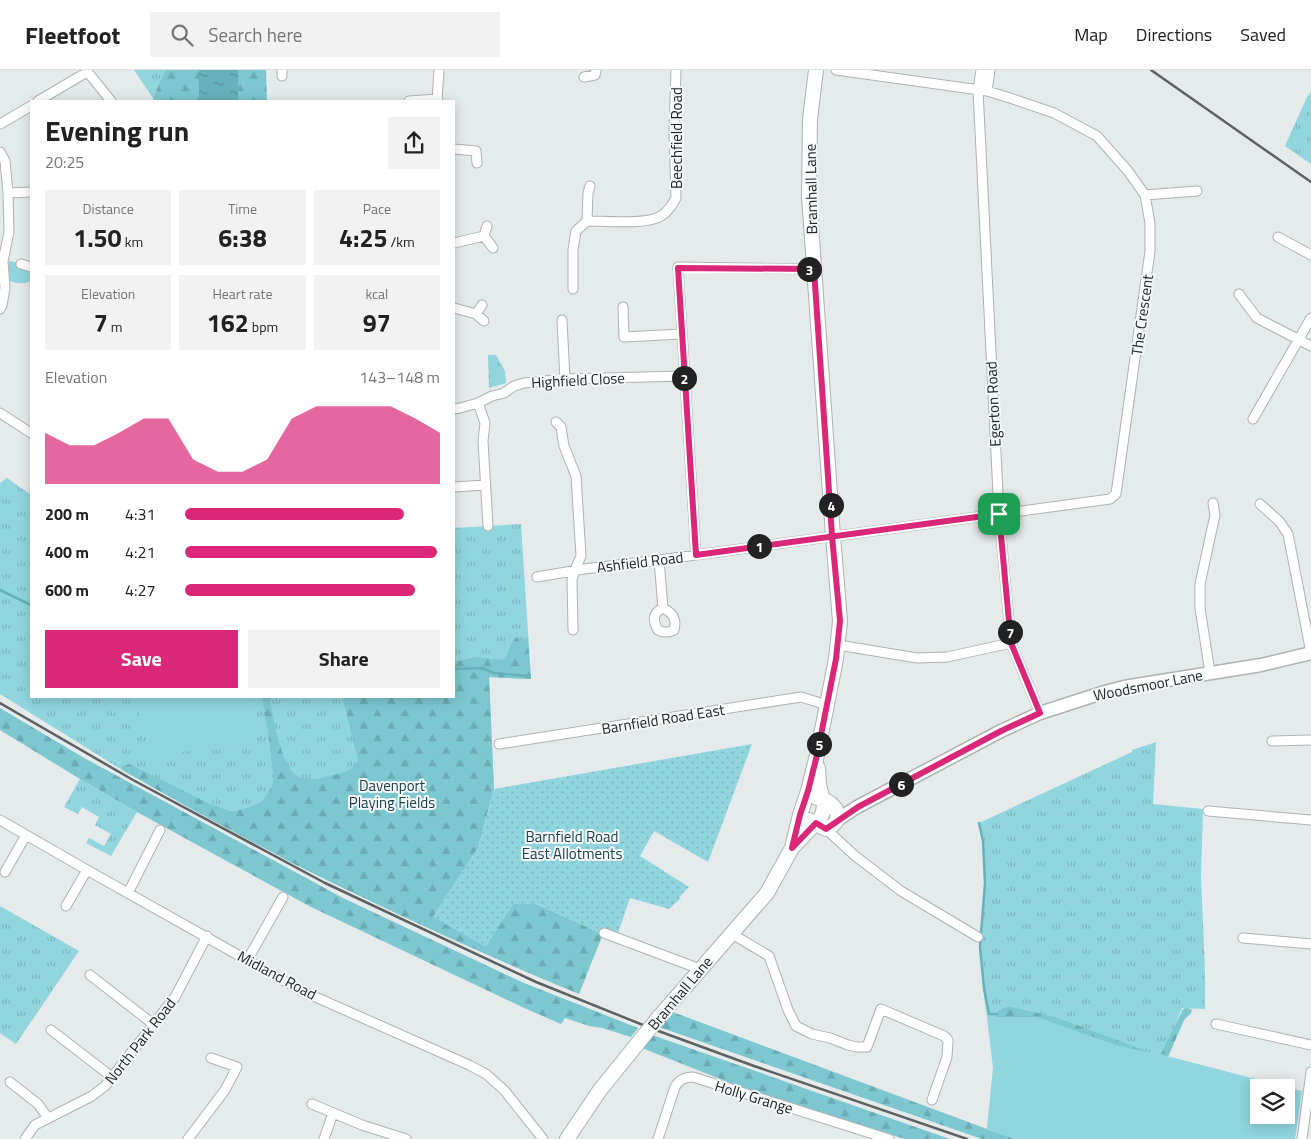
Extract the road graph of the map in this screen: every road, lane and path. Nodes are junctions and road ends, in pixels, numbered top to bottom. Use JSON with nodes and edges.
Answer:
{"nodes":[{"id":1,"x":439,"y":70,"type":"edge"},
{"id":2,"x":596,"y":70,"type":"edge"},
{"id":3,"x":676,"y":70,"type":"edge"},
{"id":4,"x":816,"y":70,"type":"edge"},
{"id":5,"x":836,"y":70,"type":"edge"},
{"id":6,"x":981,"y":70,"type":"edge"},
{"id":7,"x":990,"y":70,"type":"edge"},
{"id":8,"x":87,"y":71,"type":"edge"},
{"id":9,"x":584,"y":77,"type":"dead end"},
{"id":10,"x":982,"y":91,"type":"junction"},
{"id":11,"x":40,"y":100,"type":"edge"},
{"id":12,"x":110,"y":100,"type":"edge"},
{"id":13,"x":437,"y":100,"type":"edge"},
{"id":14,"x":30,"y":107,"type":"edge"},
{"id":15,"x":0,"y":124,"type":"edge"},
{"id":16,"x":455,"y":150,"type":"edge"},
{"id":17,"x":0,"y":152,"type":"edge"},
{"id":18,"x":477,"y":162,"type":"dead end"},
{"id":19,"x":590,"y":186,"type":"dead end"},
{"id":20,"x":1197,"y":191,"type":"dead end"},
{"id":21,"x":30,"y":192,"type":"edge"},
{"id":22,"x":8,"y":193,"type":"junction"},
{"id":23,"x":1145,"y":195,"type":"junction"},
{"id":24,"x":587,"y":221,"type":"junction"},
{"id":25,"x":487,"y":226,"type":"dead end"},
{"id":26,"x":484,"y":236,"type":"junction"},
{"id":27,"x":1278,"y":237,"type":"dead end"},
{"id":28,"x":455,"y":243,"type":"edge"},
{"id":29,"x":494,"y":248,"type":"dead end"},
{"id":30,"x":1311,"y":255,"type":"edge"},
{"id":31,"x":814,"y":269,"type":"junction"},
{"id":32,"x":573,"y":289,"type":"dead end"},
{"id":33,"x":1239,"y":294,"type":"dead end"},
{"id":34,"x":482,"y":305,"type":"dead end"},
{"id":35,"x":622,"y":307,"type":"dead end"},
{"id":36,"x":455,"y":308,"type":"edge"},
{"id":37,"x":0,"y":309,"type":"edge"},
{"id":38,"x":476,"y":314,"type":"junction"},
{"id":39,"x":1311,"y":318,"type":"edge"},
{"id":40,"x":562,"y":320,"type":"dead end"},
{"id":41,"x":484,"y":321,"type":"dead end"},
{"id":42,"x":682,"y":334,"type":"junction"},
{"id":43,"x":1298,"y":339,"type":"junction"},
{"id":44,"x":1311,"y":346,"type":"edge"},
{"id":45,"x":684,"y":376,"type":"junction"},
{"id":46,"x":566,"y":379,"type":"junction"},
{"id":47,"x":478,"y":403,"type":"junction"},
{"id":48,"x":455,"y":409,"type":"edge"},
{"id":49,"x":0,"y":413,"type":"edge"},
{"id":50,"x":1253,"y":419,"type":"dead end"},
{"id":51,"x":556,"y":422,"type":"dead end"},
{"id":52,"x":30,"y":432,"type":"edge"},
{"id":53,"x":485,"y":485,"type":"junction"},
{"id":54,"x":455,"y":487,"type":"edge"},
{"id":55,"x":1213,"y":503,"type":"dead end"},
{"id":56,"x":1260,"y":504,"type":"dead end"},
{"id":57,"x":999,"y":514,"type":"junction"},
{"id":58,"x":488,"y":526,"type":"dead end"},
{"id":59,"x":832,"y":536,"type":"junction"},
{"id":60,"x":696,"y":555,"type":"junction"},
{"id":61,"x":659,"y":560,"type":"junction"},
{"id":62,"x":575,"y":570,"type":"junction"},
{"id":63,"x":537,"y":577,"type":"dead end"},
{"id":64,"x":663,"y":608,"type":"dead end"},
{"id":65,"x":573,"y":630,"type":"dead end"},
{"id":66,"x":1011,"y":643,"type":"junction"},
{"id":67,"x":838,"y":645,"type":"junction"},
{"id":68,"x":1311,"y":653,"type":"edge"},
{"id":69,"x":1210,"y":673,"type":"junction"},
{"id":70,"x":827,"y":705,"type":"junction"},
{"id":71,"x":1040,"y":713,"type":"junction"},
{"id":72,"x":1311,"y":740,"type":"edge"},
{"id":73,"x":1272,"y":741,"type":"dead end"},
{"id":74,"x":499,"y":744,"type":"dead end"},
{"id":75,"x":817,"y":755,"type":"junction"},
{"id":76,"x":828,"y":802,"type":"junction"},
{"id":77,"x":858,"y":807,"type":"junction"},
{"id":78,"x":802,"y":809,"type":"junction"},
{"id":79,"x":1208,"y":811,"type":"dead end"},
{"id":80,"x":0,"y":820,"type":"edge"},
{"id":81,"x":1311,"y":820,"type":"edge"},
{"id":82,"x":826,"y":824,"type":"junction"},
{"id":83,"x":160,"y":830,"type":"dead end"},
{"id":84,"x":26,"y":835,"type":"junction"},
{"id":85,"x":792,"y":848,"type":"junction"},
{"id":86,"x":87,"y":870,"type":"junction"},
{"id":87,"x":5,"y":872,"type":"dead end"},
{"id":88,"x":128,"y":893,"type":"junction"},
{"id":89,"x":283,"y":897,"type":"dead end"},
{"id":90,"x":66,"y":906,"type":"dead end"},
{"id":91,"x":604,"y":932,"type":"dead end"},
{"id":92,"x":732,"y":934,"type":"junction"},
{"id":93,"x":207,"y":936,"type":"junction"},
{"id":94,"x":978,"y":937,"type":"dead end"},
{"id":95,"x":1243,"y":938,"type":"dead end"},
{"id":96,"x":1311,"y":944,"type":"edge"},
{"id":97,"x":248,"y":959,"type":"junction"},
{"id":98,"x":700,"y":969,"type":"junction"},
{"id":99,"x":90,"y":975,"type":"dead end"},
{"id":100,"x":153,"y":1024,"type":"junction"},
{"id":101,"x":1216,"y":1024,"type":"dead end"},
{"id":102,"x":51,"y":1030,"type":"dead end"},
{"id":103,"x":1311,"y":1045,"type":"edge"},
{"id":104,"x":211,"y":1058,"type":"dead end"},
{"id":105,"x":1311,"y":1072,"type":"edge"},
{"id":106,"x":112,"y":1077,"type":"junction"},
{"id":107,"x":10,"y":1082,"type":"dead end"},
{"id":108,"x":932,"y":1100,"type":"dead end"},
{"id":109,"x":312,"y":1104,"type":"dead end"},
{"id":110,"x":333,"y":1112,"type":"junction"},
{"id":111,"x":48,"y":1118,"type":"junction"},
{"id":112,"x":25,"y":1139,"type":"edge"},
{"id":113,"x":188,"y":1139,"type":"edge"},
{"id":114,"x":324,"y":1139,"type":"edge"},
{"id":115,"x":406,"y":1139,"type":"edge"},
{"id":116,"x":543,"y":1139,"type":"edge"},
{"id":117,"x":567,"y":1139,"type":"edge"},
{"id":118,"x":658,"y":1139,"type":"edge"},
{"id":119,"x":889,"y":1139,"type":"edge"},
{"id":120,"x":1302,"y":1139,"type":"edge"}],
"edges":[{"from":1,"to":13,"type":"street"},
{"from":2,"to":9,"type":"street"},
{"from":3,"to":24,"type":"street","name":"Beechfield Road"},
{"from":4,"to":31,"type":"main road","name":"Bramhall Lane"},
{"from":5,"to":10,"type":"street","name":"The Crescent"},
{"from":6,"to":10,"type":"street"},
{"from":7,"to":10,"type":"street"},
{"from":8,"to":11,"type":"street"},
{"from":8,"to":12,"type":"street"},
{"from":10,"to":23,"type":"street","name":"The Crescent"},
{"from":10,"to":57,"type":"street","name":"Egerton Road"},
{"from":14,"to":15,"type":"street"},
{"from":16,"to":18,"type":"street"},
{"from":17,"to":22,"type":"street"},
{"from":19,"to":24,"type":"street"},
{"from":20,"to":23,"type":"street"},
{"from":21,"to":22,"type":"street"},
{"from":22,"to":37,"type":"street"},
{"from":23,"to":57,"type":"street","name":"The Crescent"},
{"from":24,"to":32,"type":"street"},
{"from":25,"to":26,"type":"street"},
{"from":26,"to":28,"type":"street"},
{"from":26,"to":29,"type":"street"},
{"from":27,"to":30,"type":"street"},
{"from":31,"to":42,"type":"street"},
{"from":31,"to":59,"type":"main road","name":"Bramhall Lane"},
{"from":33,"to":43,"type":"street"},
{"from":34,"to":38,"type":"street"},
{"from":35,"to":42,"type":"street"},
{"from":36,"to":38,"type":"street"},
{"from":38,"to":41,"type":"street"},
{"from":39,"to":43,"type":"street"},
{"from":40,"to":46,"type":"street"},
{"from":42,"to":45,"type":"street"},
{"from":43,"to":44,"type":"street"},
{"from":43,"to":50,"type":"street"},
{"from":45,"to":46,"type":"street","name":"Highfield Close"},
{"from":45,"to":60,"type":"street"},
{"from":46,"to":47,"type":"street","name":"Highfield Close"},
{"from":47,"to":48,"type":"street","name":"Highfield Close"},
{"from":47,"to":53,"type":"street"},
{"from":49,"to":52,"type":"street"},
{"from":51,"to":62,"type":"street"},
{"from":53,"to":54,"type":"street"},
{"from":53,"to":58,"type":"street"},
{"from":55,"to":69,"type":"street"},
{"from":56,"to":68,"type":"street"},
{"from":57,"to":59,"type":"street","name":"The Crescent"},
{"from":57,"to":66,"type":"street","name":"Egerton Road"},
{"from":59,"to":60,"type":"street","name":"Ashfield Road"},
{"from":59,"to":67,"type":"main road","name":"Bramhall Lane"},
{"from":60,"to":61,"type":"street","name":"Ashfield Road"},
{"from":61,"to":62,"type":"street","name":"Ashfield Road"},
{"from":61,"to":64,"type":"street"},
{"from":62,"to":63,"type":"street","name":"Ashfield Road"},
{"from":62,"to":65,"type":"street"},
{"from":66,"to":67,"type":"street"},
{"from":66,"to":71,"type":"street","name":"Egerton Road"},
{"from":67,"to":70,"type":"main road","name":"Bramhall Lane"},
{"from":68,"to":69,"type":"street","name":"Woodsmoor Lane"},
{"from":69,"to":71,"type":"street","name":"Woodsmoor Lane"},
{"from":70,"to":74,"type":"street","name":"Barnfield Road East"},
{"from":70,"to":75,"type":"main road","name":"Bramhall Lane"},
{"from":71,"to":77,"type":"street","name":"Woodsmoor Lane"},
{"from":72,"to":73,"type":"street"},
{"from":75,"to":76,"type":"main road","name":"Bramhall Lane"},
{"from":75,"to":78,"type":"main road","name":"Bramhall Lane"},
{"from":76,"to":77,"type":"street"},
{"from":76,"to":78,"type":"main road"},
{"from":76,"to":82,"type":"main road","name":"Bramhall Lane"},
{"from":76,"to":82,"type":"main road","name":"Bramhall Lane"},
{"from":77,"to":82,"type":"street","name":"Woodsmoor Lane"},
{"from":78,"to":82,"type":"main road"},
{"from":78,"to":85,"type":"main road","name":"Bramhall Lane"},
{"from":79,"to":81,"type":"street"},
{"from":80,"to":84,"type":"street","name":"Midland Road"},
{"from":82,"to":85,"type":"main road","name":"Bramhall Lane"},
{"from":82,"to":94,"type":"street"},
{"from":83,"to":88,"type":"street"},
{"from":84,"to":86,"type":"street","name":"Midland Road"},
{"from":84,"to":87,"type":"street"},
{"from":85,"to":92,"type":"main road","name":"Bramhall Lane"},
{"from":86,"to":88,"type":"street","name":"Midland Road"},
{"from":86,"to":90,"type":"street"},
{"from":88,"to":93,"type":"street","name":"Midland Road"},
{"from":89,"to":97,"type":"street"},
{"from":91,"to":98,"type":"street"},
{"from":92,"to":98,"type":"main road","name":"Bramhall Lane"},
{"from":92,"to":108,"type":"street"},
{"from":93,"to":97,"type":"street","name":"Midland Road"},
{"from":93,"to":100,"type":"street","name":"North Park Road"},
{"from":95,"to":96,"type":"street"},
{"from":97,"to":116,"type":"street","name":"Midland Road"},
{"from":98,"to":117,"type":"main road","name":"Bramhall Lane","bridge":true},
{"from":99,"to":100,"type":"street"},
{"from":100,"to":106,"type":"street","name":"North Park Road"},
{"from":101,"to":103,"type":"street"},
{"from":102,"to":106,"type":"street"},
{"from":104,"to":113,"type":"street"},
{"from":105,"to":120,"type":"street"},
{"from":106,"to":111,"type":"street","name":"North Park Road"},
{"from":107,"to":111,"type":"street"},
{"from":109,"to":110,"type":"street"},
{"from":110,"to":114,"type":"street"},
{"from":110,"to":115,"type":"street"},
{"from":111,"to":112,"type":"street","name":"North Park Road"},
{"from":118,"to":119,"type":"street","name":"Holly Grange"}]}
